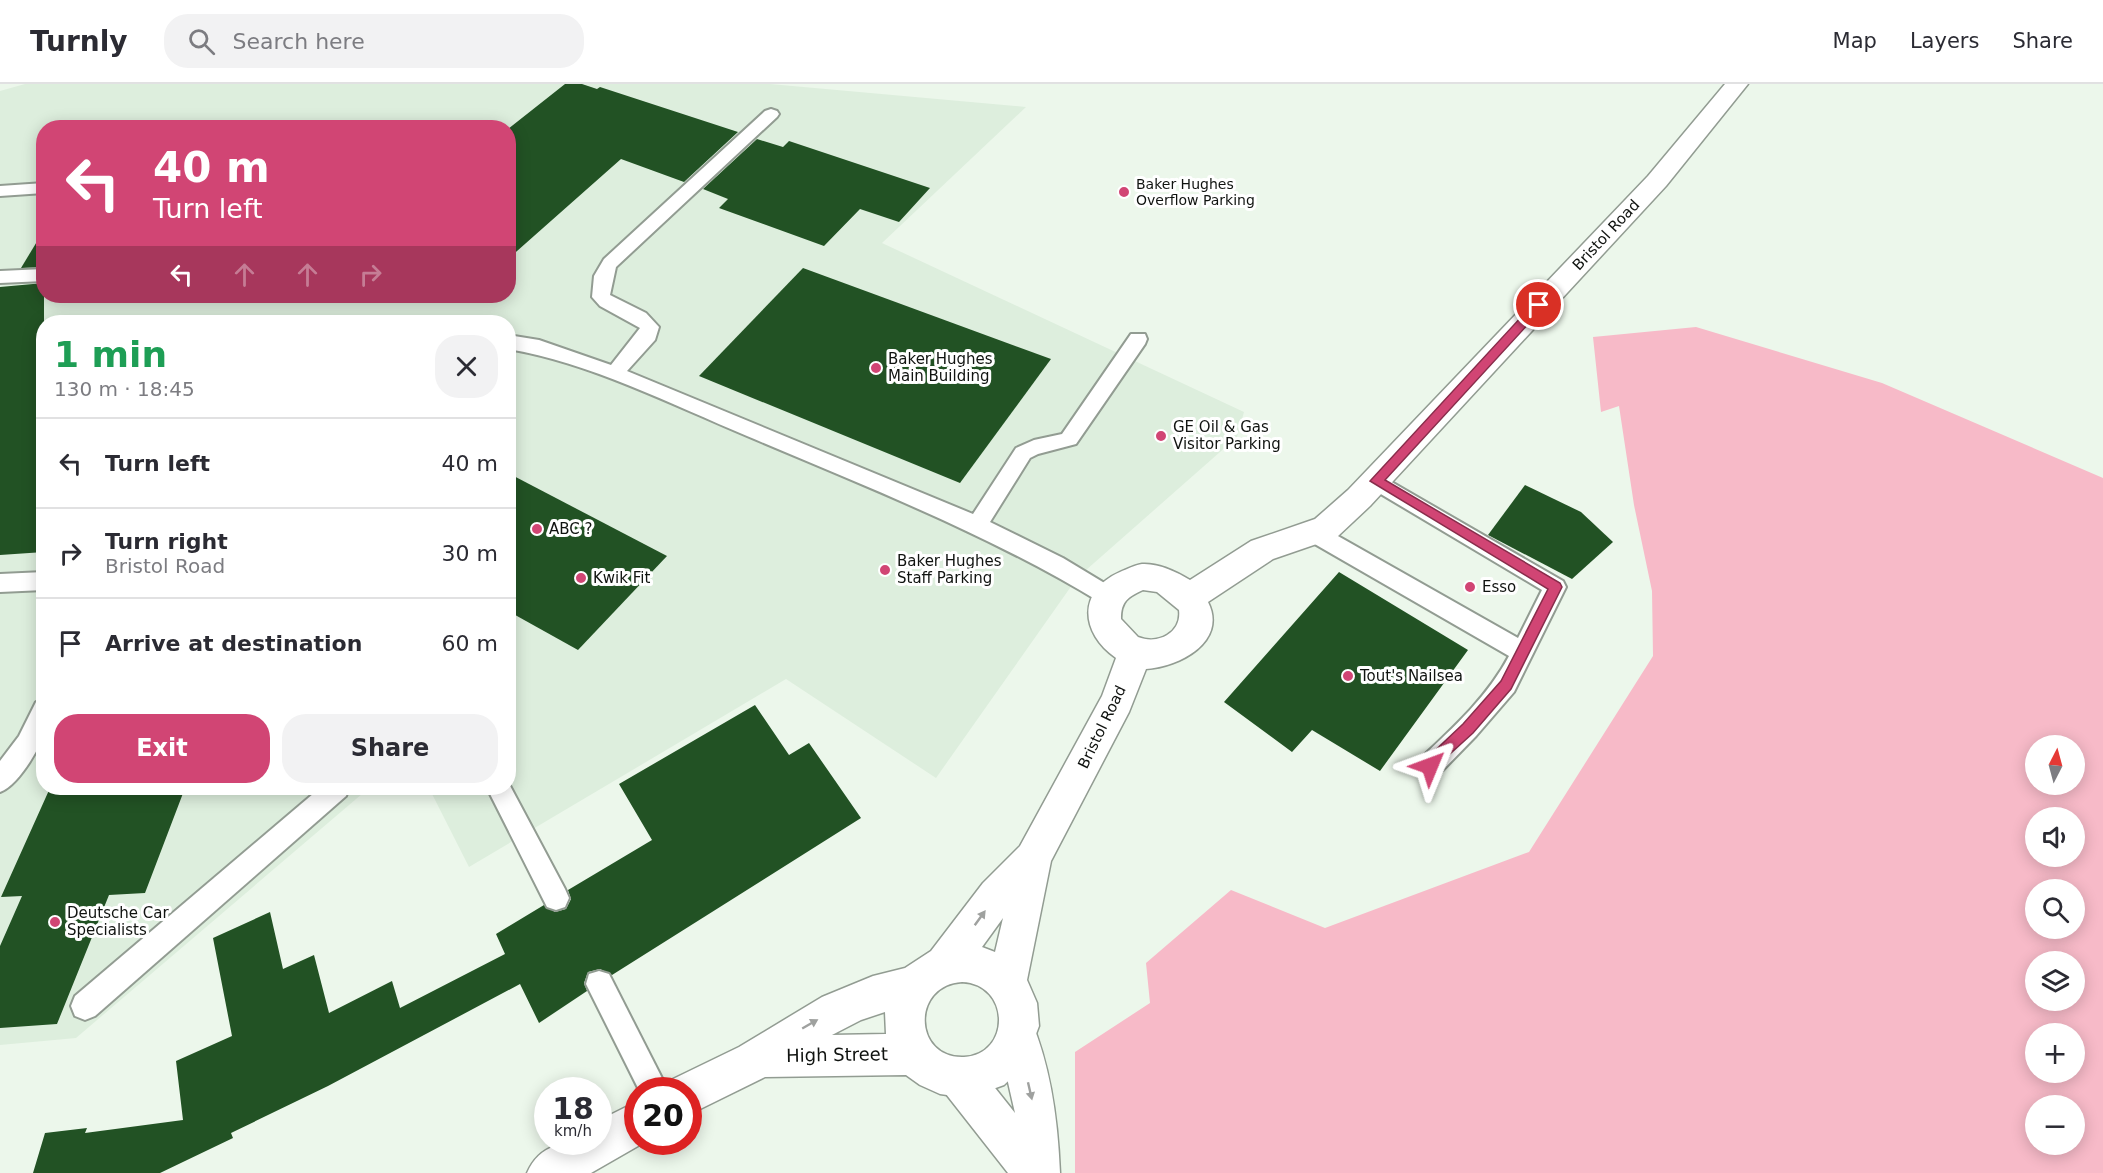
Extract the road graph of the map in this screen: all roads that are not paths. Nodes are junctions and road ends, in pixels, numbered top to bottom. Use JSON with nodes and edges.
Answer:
{"nodes":[{"id":1,"x":1737,"y":84,"type":"edge"},
{"id":2,"x":771,"y":114,"type":"dead end"},
{"id":3,"x":36,"y":189,"type":"edge"},
{"id":4,"x":0,"y":191,"type":"edge"},
{"id":5,"x":36,"y":275,"type":"edge"},
{"id":6,"x":0,"y":277,"type":"edge"},
{"id":7,"x":1138,"y":339,"type":"dead end"},
{"id":8,"x":516,"y":343,"type":"edge"},
{"id":9,"x":614,"y":374,"type":"junction"},
{"id":10,"x":1376,"y":481,"type":"junction"},
{"id":11,"x":977,"y":525,"type":"junction"},
{"id":12,"x":1314,"y":532,"type":"junction"},
{"id":13,"x":36,"y":581,"type":"edge"},
{"id":14,"x":0,"y":583,"type":"edge"},
{"id":15,"x":1108,"y":596,"type":"junction"},
{"id":16,"x":1189,"y":597,"type":"junction"},
{"id":17,"x":1135,"y":652,"type":"junction"},
{"id":18,"x":1522,"y":652,"type":"junction"},
{"id":19,"x":36,"y":725,"type":"edge"},
{"id":20,"x":1430,"y":766,"type":"dead end"},
{"id":21,"x":0,"y":781,"type":"edge"},
{"id":22,"x":329,"y":795,"type":"edge"},
{"id":23,"x":503,"y":795,"type":"edge"},
{"id":24,"x":1032,"y":858,"type":"junction"},
{"id":25,"x":556,"y":898,"type":"dead end"},
{"id":26,"x":932,"y":975,"type":"junction"},
{"id":27,"x":1007,"y":982,"type":"junction"},
{"id":28,"x":599,"y":984,"type":"dead end"},
{"id":29,"x":85,"y":1006,"type":"dead end"},
{"id":30,"x":1017,"y":1034,"type":"junction"},
{"id":31,"x":914,"y":1054,"type":"junction"},
{"id":32,"x":761,"y":1057,"type":"junction"},
{"id":33,"x":647,"y":1077,"type":"edge"},
{"id":34,"x":961,"y":1079,"type":"junction"},
{"id":35,"x":702,"y":1087,"type":"edge"},
{"id":36,"x":624,"y":1130,"type":"edge"},
{"id":37,"x":549,"y":1173,"type":"edge"},
{"id":38,"x":1037,"y":1173,"type":"edge"}],
"edges":[{"from":1,"to":10,"type":"main road","name":"Bristol Road"},
{"from":2,"to":9,"type":"lane"},
{"from":3,"to":4,"type":"lane"},
{"from":5,"to":6,"type":"lane"},
{"from":7,"to":11,"type":"lane"},
{"from":8,"to":9,"type":"lane"},
{"from":9,"to":11,"type":"lane"},
{"from":10,"to":12,"type":"main road","name":"Bristol Road"},
{"from":10,"to":18,"type":"lane"},
{"from":11,"to":15,"type":"lane"},
{"from":12,"to":16,"type":"main road","name":"Bristol Road"},
{"from":12,"to":18,"type":"lane"},
{"from":13,"to":14,"type":"lane"},
{"from":15,"to":16,"type":"main road"},
{"from":15,"to":17,"type":"main road"},
{"from":16,"to":17,"type":"main road"},
{"from":17,"to":24,"type":"main road","name":"Bristol Road"},
{"from":18,"to":20,"type":"lane"},
{"from":19,"to":21,"type":"lane"},
{"from":22,"to":29,"type":"lane"},
{"from":23,"to":25,"type":"lane"},
{"from":26,"to":24,"type":"main road","one_way":true},
{"from":24,"to":27,"type":"main road"},
{"from":26,"to":27,"type":"main road"},
{"from":26,"to":31,"type":"main road"},
{"from":32,"to":26,"type":"main road","name":"High Street","one_way":true},
{"from":27,"to":30,"type":"main road"},
{"from":28,"to":33,"type":"lane"},
{"from":30,"to":34,"type":"main road"},
{"from":30,"to":38,"type":"main road","one_way":true},
{"from":31,"to":32,"type":"main road","name":"High Street"},
{"from":31,"to":34,"type":"main road"},
{"from":32,"to":35,"type":"main road","name":"High Street"},
{"from":34,"to":38,"type":"main road"},
{"from":36,"to":37,"type":"main road"}]}
